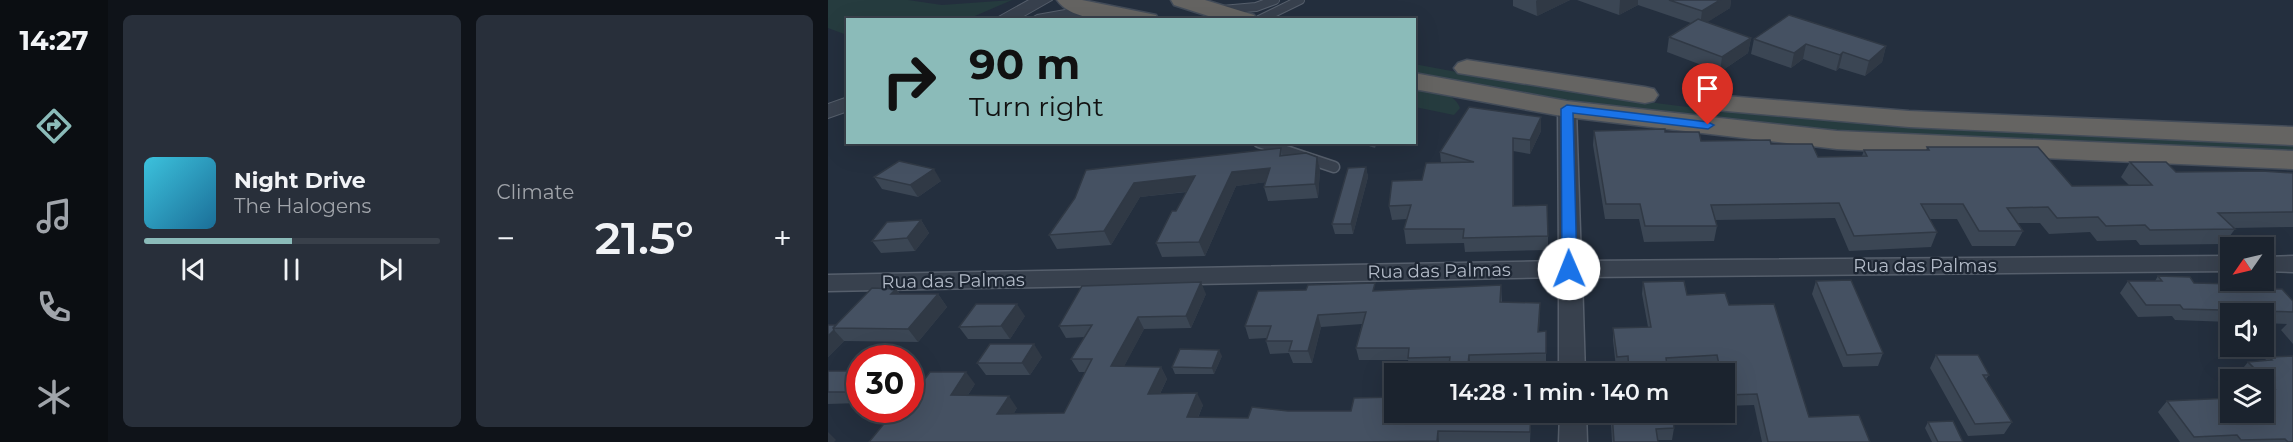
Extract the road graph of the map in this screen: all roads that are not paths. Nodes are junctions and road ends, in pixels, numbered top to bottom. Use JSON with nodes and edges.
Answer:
{"nodes":[{"id":1,"x":1043,"y":0,"type":"edge"},
{"id":2,"x":1068,"y":0,"type":"edge"},
{"id":3,"x":1125,"y":0,"type":"edge"},
{"id":4,"x":1172,"y":0,"type":"edge"},
{"id":5,"x":1182,"y":0,"type":"edge"},
{"id":6,"x":1275,"y":0,"type":"edge"},
{"id":7,"x":1300,"y":0,"type":"edge"},
{"id":8,"x":1093,"y":10,"type":"junction"},
{"id":9,"x":1211,"y":11,"type":"junction"},
{"id":10,"x":1006,"y":18,"type":"edge"},
{"id":11,"x":1048,"y":18,"type":"edge"},
{"id":12,"x":1137,"y":18,"type":"edge"},
{"id":13,"x":1171,"y":18,"type":"edge"},
{"id":14,"x":1238,"y":18,"type":"edge"},
{"id":15,"x":1263,"y":18,"type":"edge"},
{"id":16,"x":1416,"y":58,"type":"edge"},
{"id":17,"x":1416,"y":81,"type":"edge"},
{"id":18,"x":846,"y":91,"type":"edge"},
{"id":19,"x":828,"y":99,"type":"edge"},
{"id":20,"x":846,"y":104,"type":"edge"},
{"id":21,"x":1567,"y":109,"type":"junction"},
{"id":22,"x":828,"y":112,"type":"edge"},
{"id":23,"x":2293,"y":136,"type":"edge"},
{"id":24,"x":1265,"y":144,"type":"edge"},
{"id":25,"x":2293,"y":160,"type":"edge"},
{"id":26,"x":1334,"y":167,"type":"dead end"},
{"id":27,"x":2220,"y":264,"type":"edge"},
{"id":28,"x":2274,"y":264,"type":"edge"},
{"id":29,"x":2293,"y":264,"type":"edge"},
{"id":30,"x":1569,"y":269,"type":"junction"},
{"id":31,"x":828,"y":283,"type":"edge"},
{"id":32,"x":1572,"y":363,"type":"edge"},
{"id":33,"x":1573,"y":423,"type":"edge"},
{"id":34,"x":1573,"y":442,"type":"edge"}],
"edges":[{"from":1,"to":10,"type":"street"},
{"from":2,"to":8,"type":"highway"},
{"from":3,"to":13,"type":"highway"},
{"from":4,"to":9,"type":"highway"},
{"from":5,"to":9,"type":"highway"},
{"from":6,"to":9,"type":"lane"},
{"from":7,"to":15,"type":"lane"},
{"from":8,"to":11,"type":"street"},
{"from":8,"to":12,"type":"highway"},
{"from":9,"to":14,"type":"highway"},
{"from":16,"to":23,"type":"highway"},
{"from":17,"to":21,"type":"highway"},
{"from":18,"to":19,"type":"street"},
{"from":20,"to":22,"type":"street"},
{"from":21,"to":25,"type":"highway"},
{"from":21,"to":30,"type":"street"},
{"from":24,"to":26,"type":"lane"},
{"from":27,"to":30,"type":"street","name":"Rua das Palmas"},
{"from":28,"to":29,"type":"street"},
{"from":30,"to":31,"type":"street","name":"Rua das Palmas"},
{"from":30,"to":32,"type":"street"},
{"from":33,"to":34,"type":"street"}]}
